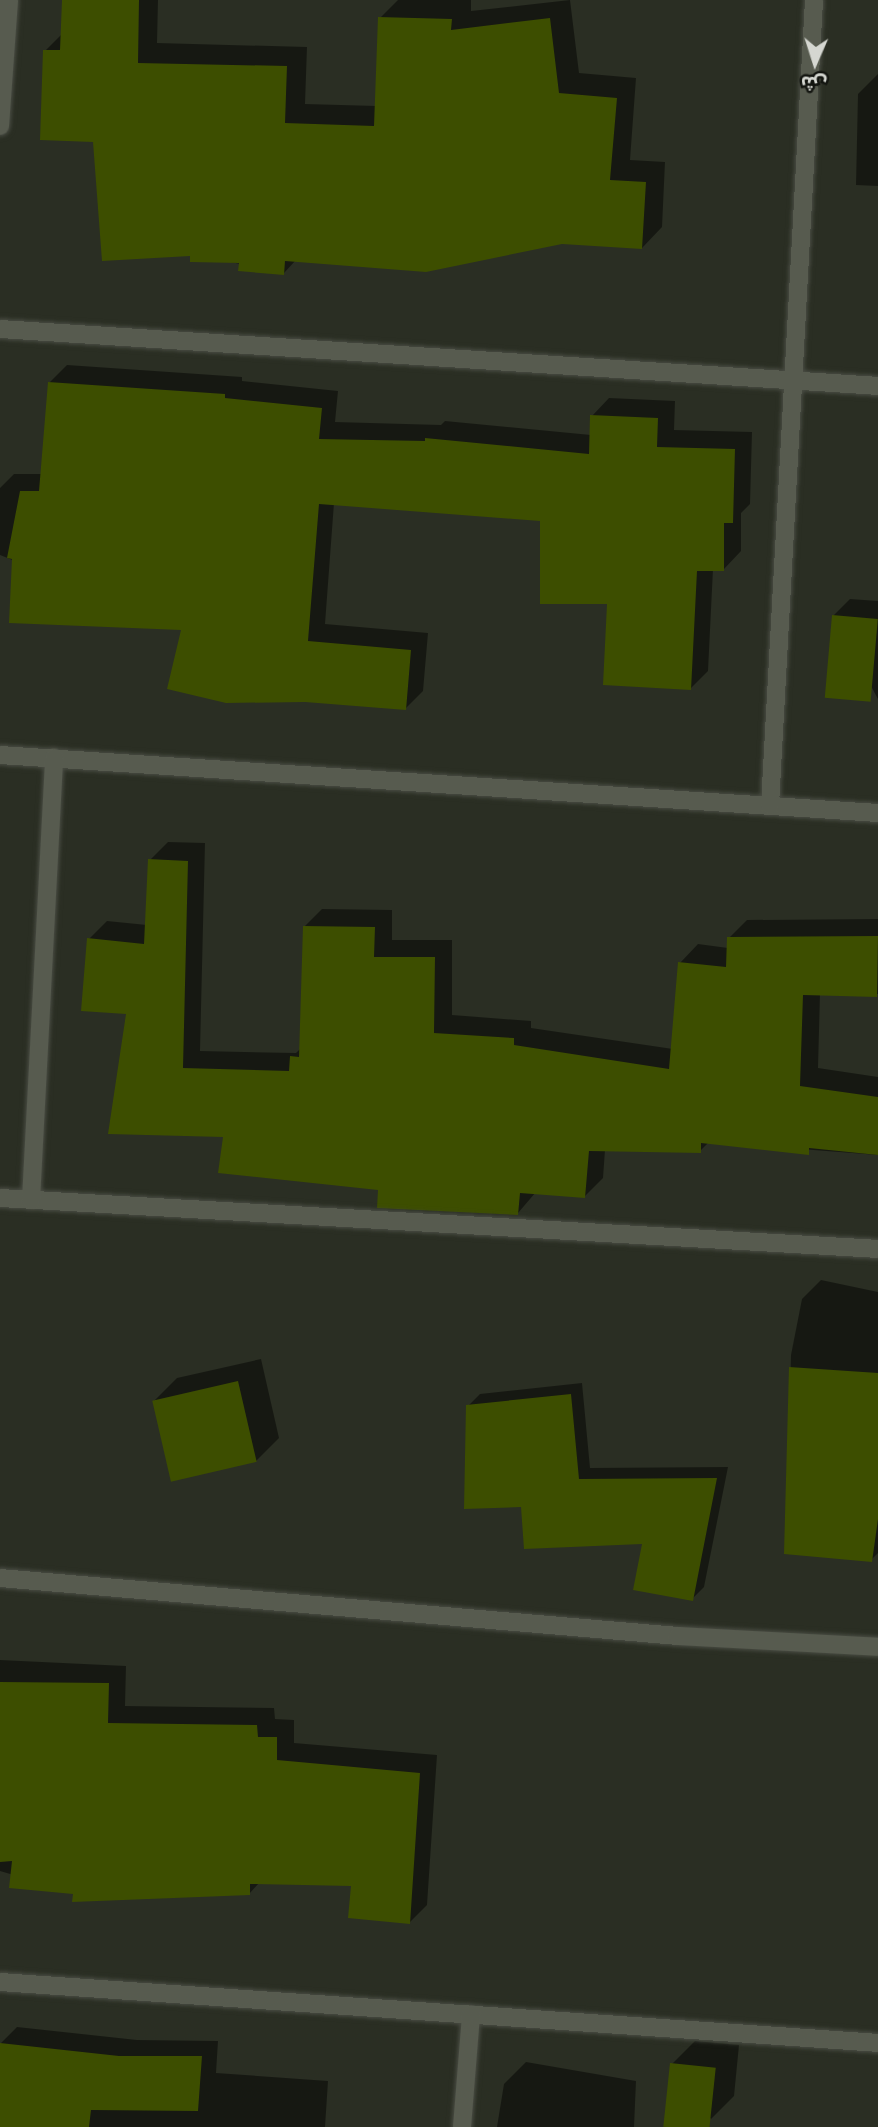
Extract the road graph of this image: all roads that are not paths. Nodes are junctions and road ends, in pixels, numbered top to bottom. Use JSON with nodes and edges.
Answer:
{"nodes":[{"id":1,"x":9,"y":0,"type":"edge"},
{"id":2,"x":814,"y":0,"type":"edge"},
{"id":3,"x":0,"y":126,"type":"edge"},
{"id":4,"x":0,"y":329,"type":"edge"},
{"id":5,"x":790,"y":382,"type":"junction"},
{"id":6,"x":878,"y":386,"type":"edge"},
{"id":7,"x":0,"y":755,"type":"edge"},
{"id":8,"x":54,"y":758,"type":"junction"},
{"id":9,"x":770,"y":805,"type":"junction"},
{"id":10,"x":878,"y":813,"type":"edge"},
{"id":11,"x":0,"y":1198,"type":"edge"},
{"id":12,"x":31,"y":1200,"type":"junction"},
{"id":13,"x":878,"y":1250,"type":"edge"},
{"id":14,"x":0,"y":1578,"type":"edge"},
{"id":15,"x":878,"y":1647,"type":"edge"},
{"id":16,"x":0,"y":1982,"type":"edge"},
{"id":17,"x":471,"y":2014,"type":"junction"},
{"id":18,"x":878,"y":2043,"type":"edge"},
{"id":19,"x":462,"y":2127,"type":"edge"}],
"edges":[{"from":1,"to":3,"type":"street"},
{"from":2,"to":5,"type":"street"},
{"from":4,"to":5,"type":"street"},
{"from":5,"to":6,"type":"street"},
{"from":5,"to":9,"type":"street"},
{"from":7,"to":8,"type":"street"},
{"from":8,"to":9,"type":"street"},
{"from":8,"to":12,"type":"street"},
{"from":9,"to":10,"type":"street"},
{"from":11,"to":12,"type":"street"},
{"from":12,"to":13,"type":"street"},
{"from":14,"to":15,"type":"street"},
{"from":16,"to":17,"type":"street"},
{"from":17,"to":18,"type":"street"},
{"from":17,"to":19,"type":"street"}]}
